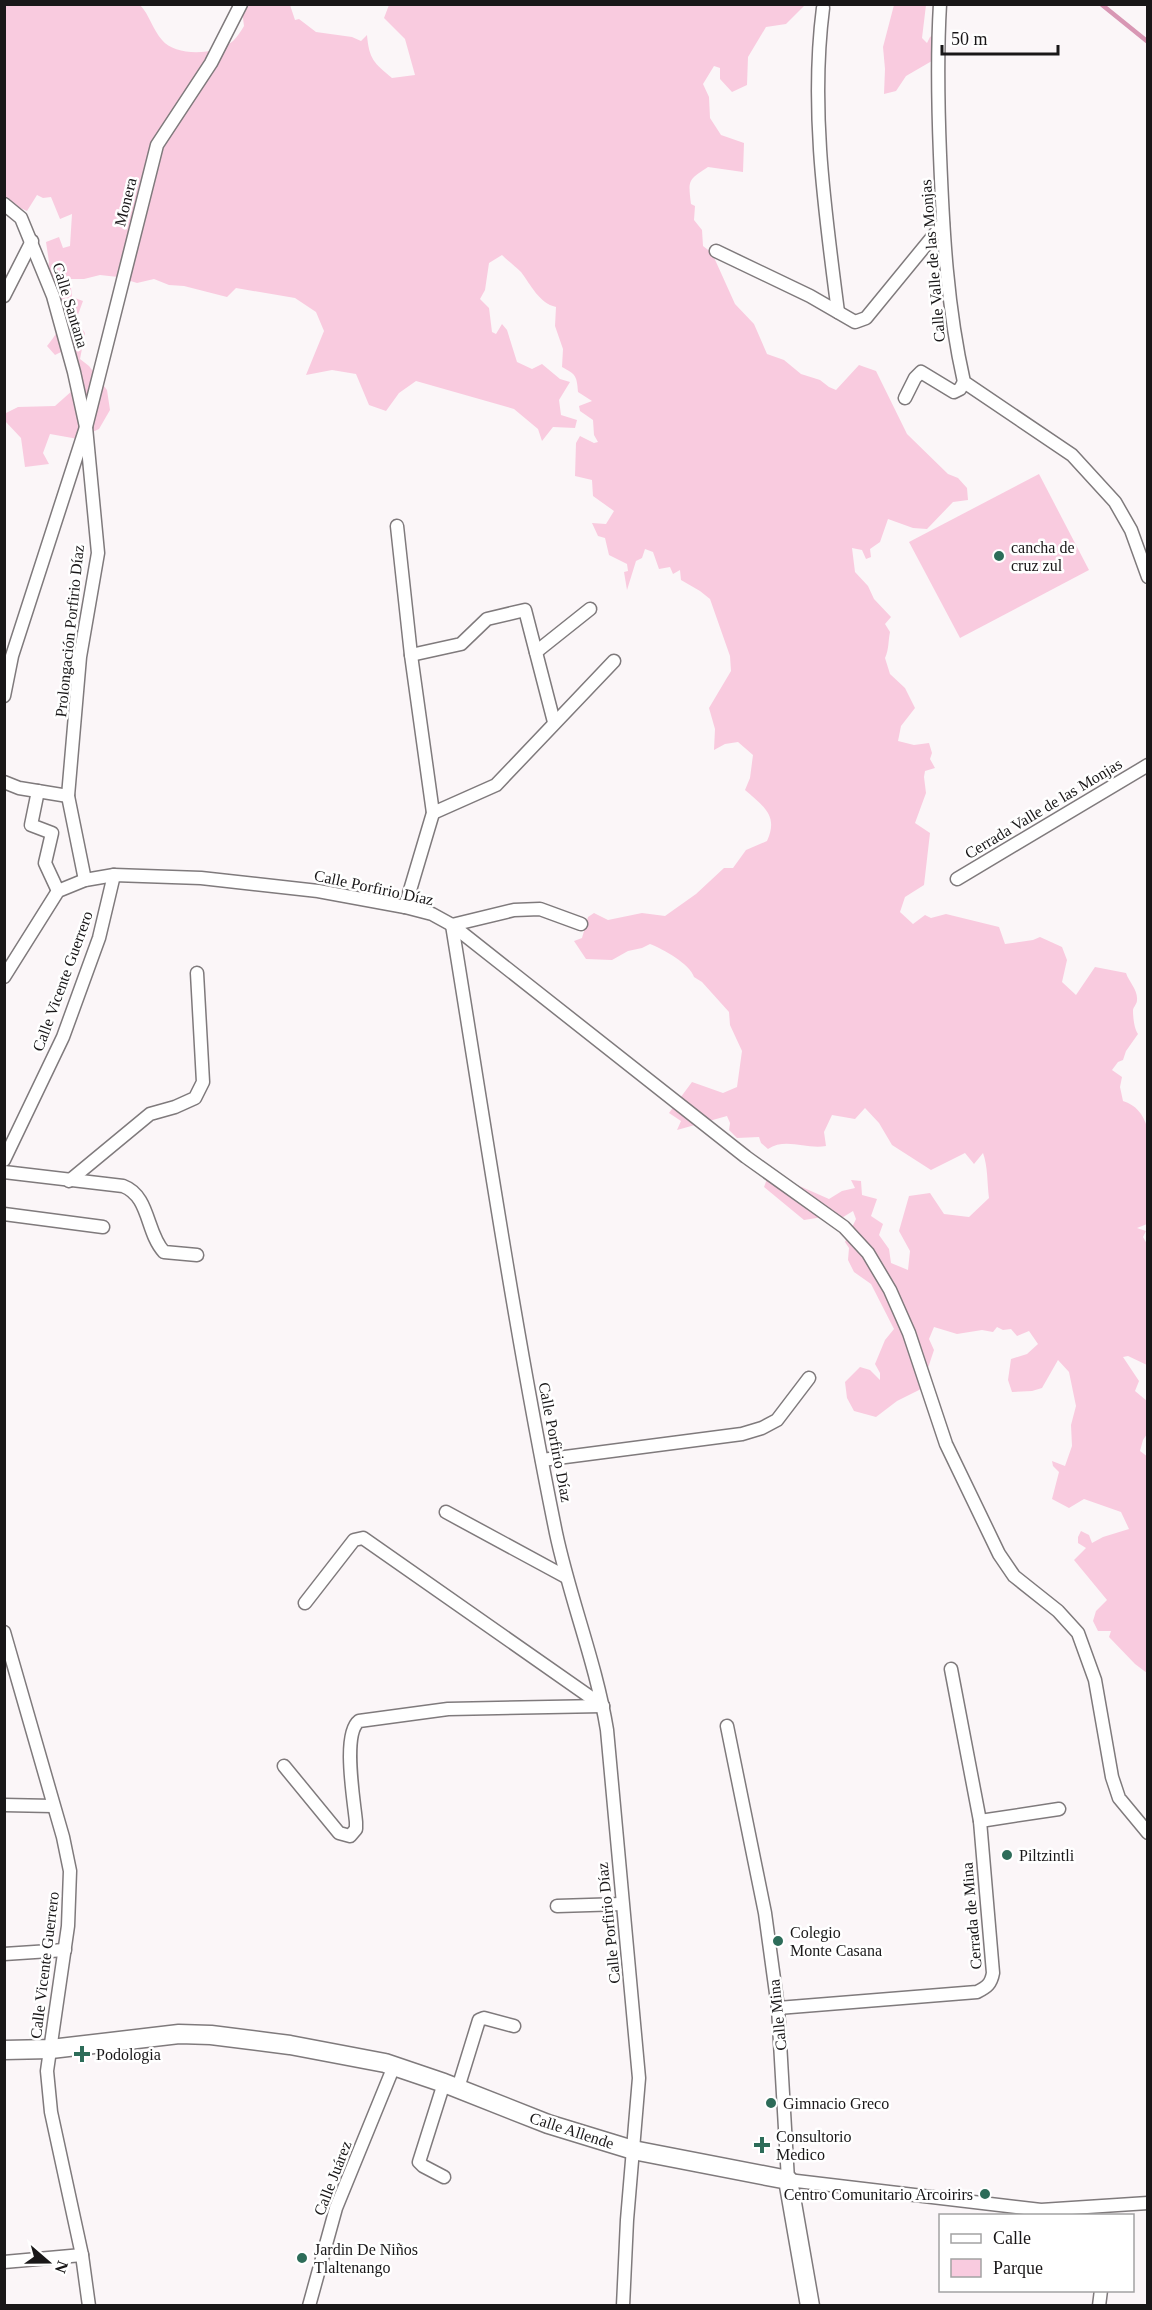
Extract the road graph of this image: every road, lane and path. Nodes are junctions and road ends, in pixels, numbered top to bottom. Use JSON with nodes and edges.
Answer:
{"nodes":[{"id":1,"x":241,"y":4,"type":"edge"},
{"id":2,"x":940,"y":4,"type":"edge"},
{"id":3,"x":823,"y":8,"type":"dead end"},
{"id":4,"x":4,"y":204,"type":"edge"},
{"id":5,"x":943,"y":224,"type":"junction"},
{"id":6,"x":32,"y":241,"type":"junction"},
{"id":7,"x":716,"y":251,"type":"dead end"},
{"id":8,"x":4,"y":296,"type":"edge"},
{"id":9,"x":838,"y":312,"type":"junction"},
{"id":10,"x":964,"y":382,"type":"junction"},
{"id":11,"x":905,"y":398,"type":"dead end"},
{"id":12,"x":86,"y":427,"type":"junction"},
{"id":13,"x":397,"y":526,"type":"dead end"},
{"id":14,"x":1148,"y":577,"type":"edge"},
{"id":15,"x":590,"y":609,"type":"dead end"},
{"id":16,"x":536,"y":652,"type":"junction"},
{"id":17,"x":411,"y":655,"type":"junction"},
{"id":18,"x":8,"y":656,"type":"edge"},
{"id":19,"x":614,"y":661,"type":"dead end"},
{"id":20,"x":4,"y":696,"type":"edge"},
{"id":21,"x":554,"y":722,"type":"junction"},
{"id":22,"x":1148,"y":765,"type":"edge"},
{"id":23,"x":4,"y":783,"type":"edge"},
{"id":24,"x":38,"y":791,"type":"junction"},
{"id":25,"x":68,"y":796,"type":"junction"},
{"id":26,"x":433,"y":813,"type":"junction"},
{"id":27,"x":114,"y":875,"type":"junction"},
{"id":28,"x":957,"y":879,"type":"dead end"},
{"id":29,"x":85,"y":880,"type":"junction"},
{"id":30,"x":58,"y":891,"type":"junction"},
{"id":31,"x":405,"y":907,"type":"junction"},
{"id":32,"x":581,"y":924,"type":"dead end"},
{"id":33,"x":452,"y":925,"type":"junction"},
{"id":34,"x":197,"y":973,"type":"dead end"},
{"id":35,"x":4,"y":977,"type":"edge"},
{"id":36,"x":4,"y":1160,"type":"edge"},
{"id":37,"x":4,"y":1172,"type":"edge"},
{"id":38,"x":69,"y":1181,"type":"junction"},
{"id":39,"x":4,"y":1214,"type":"edge"},
{"id":40,"x":103,"y":1227,"type":"dead end"},
{"id":41,"x":197,"y":1255,"type":"dead end"},
{"id":42,"x":809,"y":1378,"type":"dead end"},
{"id":43,"x":542,"y":1460,"type":"junction"},
{"id":44,"x":446,"y":1512,"type":"dead end"},
{"id":45,"x":566,"y":1577,"type":"junction"},
{"id":46,"x":305,"y":1603,"type":"dead end"},
{"id":47,"x":4,"y":1632,"type":"edge"},
{"id":48,"x":951,"y":1669,"type":"dead end"},
{"id":49,"x":603,"y":1706,"type":"junction"},
{"id":50,"x":727,"y":1726,"type":"dead end"},
{"id":51,"x":284,"y":1766,"type":"dead end"},
{"id":52,"x":4,"y":1805,"type":"edge"},
{"id":53,"x":53,"y":1806,"type":"junction"},
{"id":54,"x":1059,"y":1809,"type":"dead end"},
{"id":55,"x":980,"y":1821,"type":"junction"},
{"id":56,"x":1148,"y":1833,"type":"edge"},
{"id":57,"x":622,"y":1904,"type":"junction"},
{"id":58,"x":557,"y":1906,"type":"dead end"},
{"id":59,"x":65,"y":1950,"type":"junction"},
{"id":60,"x":4,"y":1954,"type":"edge"},
{"id":61,"x":778,"y":2008,"type":"junction"},
{"id":62,"x":514,"y":2026,"type":"dead end"},
{"id":63,"x":51,"y":2049,"type":"junction"},
{"id":64,"x":4,"y":2050,"type":"edge"},
{"id":65,"x":394,"y":2066,"type":"junction"},
{"id":66,"x":451,"y":2086,"type":"junction"},
{"id":67,"x":633,"y":2150,"type":"junction"},
{"id":68,"x":444,"y":2176,"type":"dead end"},
{"id":69,"x":788,"y":2180,"type":"junction"},
{"id":70,"x":1148,"y":2203,"type":"edge"},
{"id":71,"x":1111,"y":2210,"type":"edge"},
{"id":72,"x":82,"y":2255,"type":"junction"},
{"id":73,"x":4,"y":2262,"type":"edge"},
{"id":74,"x":89,"y":2306,"type":"edge"},
{"id":75,"x":309,"y":2306,"type":"edge"},
{"id":76,"x":623,"y":2306,"type":"edge"},
{"id":77,"x":810,"y":2306,"type":"edge"}],
"edges":[{"from":1,"to":12,"type":"street","name":"Monera"},
{"from":2,"to":5,"type":"street","name":"Calle Valle de las Monjas"},
{"from":3,"to":9,"type":"street"},
{"from":4,"to":6,"type":"street","name":"Calle Santana"},
{"from":5,"to":9,"type":"street"},
{"from":5,"to":10,"type":"street","name":"Calle Valle de las Monjas"},
{"from":6,"to":8,"type":"street"},
{"from":6,"to":12,"type":"street","name":"Calle Santana"},
{"from":7,"to":9,"type":"street"},
{"from":10,"to":11,"type":"street"},
{"from":10,"to":14,"type":"street"},
{"from":12,"to":18,"type":"street","name":"Prolongación Porfirio Díaz"},
{"from":12,"to":25,"type":"street","name":"Prolongación Porfirio Díaz"},
{"from":13,"to":17,"type":"street"},
{"from":15,"to":16,"type":"street"},
{"from":16,"to":17,"type":"street"},
{"from":16,"to":21,"type":"street"},
{"from":17,"to":26,"type":"street"},
{"from":18,"to":20,"type":"street","name":"Prolongación Porfirio Díaz"},
{"from":19,"to":21,"type":"street"},
{"from":21,"to":26,"type":"street"},
{"from":22,"to":28,"type":"street","name":"Cerrada Valle de las Monjas"},
{"from":23,"to":24,"type":"street"},
{"from":24,"to":25,"type":"street"},
{"from":24,"to":30,"type":"street"},
{"from":25,"to":29,"type":"street","name":"Prolongación Porfirio Díaz"},
{"from":26,"to":31,"type":"street"},
{"from":27,"to":29,"type":"street","name":"Calle Porfirio Díaz"},
{"from":27,"to":31,"type":"street","name":"Calle Porfirio Díaz"},
{"from":27,"to":36,"type":"street","name":"Calle Vicente Guerrero"},
{"from":29,"to":30,"type":"street","name":"Calle Porfirio Díaz"},
{"from":30,"to":35,"type":"street"},
{"from":31,"to":33,"type":"street","name":"Calle Porfirio Díaz"},
{"from":32,"to":33,"type":"street"},
{"from":33,"to":43,"type":"street","name":"Calle Porfirio Díaz"},
{"from":33,"to":56,"type":"street"},
{"from":34,"to":38,"type":"street"},
{"from":37,"to":38,"type":"street"},
{"from":38,"to":41,"type":"street"},
{"from":39,"to":40,"type":"street"},
{"from":42,"to":43,"type":"street"},
{"from":43,"to":45,"type":"street","name":"Calle Porfirio Díaz"},
{"from":44,"to":45,"type":"street"},
{"from":45,"to":49,"type":"street","name":"Calle Porfirio Díaz"},
{"from":46,"to":49,"type":"street"},
{"from":47,"to":53,"type":"street","name":"Calle Vicente Guerrero"},
{"from":48,"to":55,"type":"street","name":"Cerrada de Mina"},
{"from":49,"to":51,"type":"street"},
{"from":49,"to":57,"type":"street","name":"Calle Porfirio Díaz"},
{"from":50,"to":61,"type":"street","name":"Calle Mina"},
{"from":52,"to":53,"type":"street"},
{"from":53,"to":59,"type":"street","name":"Calle Vicente Guerrero"},
{"from":54,"to":55,"type":"street"},
{"from":55,"to":61,"type":"street","name":"Cerrada de Mina"},
{"from":57,"to":58,"type":"street"},
{"from":57,"to":67,"type":"street","name":"Calle Porfirio Díaz"},
{"from":59,"to":60,"type":"street"},
{"from":59,"to":63,"type":"street","name":"Calle Vicente Guerrero"},
{"from":61,"to":69,"type":"street","name":"Calle Mina"},
{"from":62,"to":66,"type":"street"},
{"from":63,"to":64,"type":"street","name":"Calle Allende"},
{"from":63,"to":65,"type":"street","name":"Calle Allende"},
{"from":63,"to":72,"type":"street","name":"Calle Vicente Guerrero"},
{"from":65,"to":66,"type":"street","name":"Calle Allende"},
{"from":65,"to":75,"type":"street","name":"Calle Juárez"},
{"from":66,"to":67,"type":"street","name":"Calle Allende"},
{"from":66,"to":68,"type":"street"},
{"from":67,"to":69,"type":"street","name":"Calle Allende"},
{"from":67,"to":76,"type":"street","name":"Calle Porfirio Díaz"},
{"from":69,"to":71,"type":"street","name":"Calle Allende"},
{"from":69,"to":77,"type":"street","name":"Calle Mina"},
{"from":70,"to":71,"type":"street","name":"Calle Allende"},
{"from":72,"to":73,"type":"street"},
{"from":72,"to":74,"type":"street","name":"Calle Vicente Guerrero"}]}
